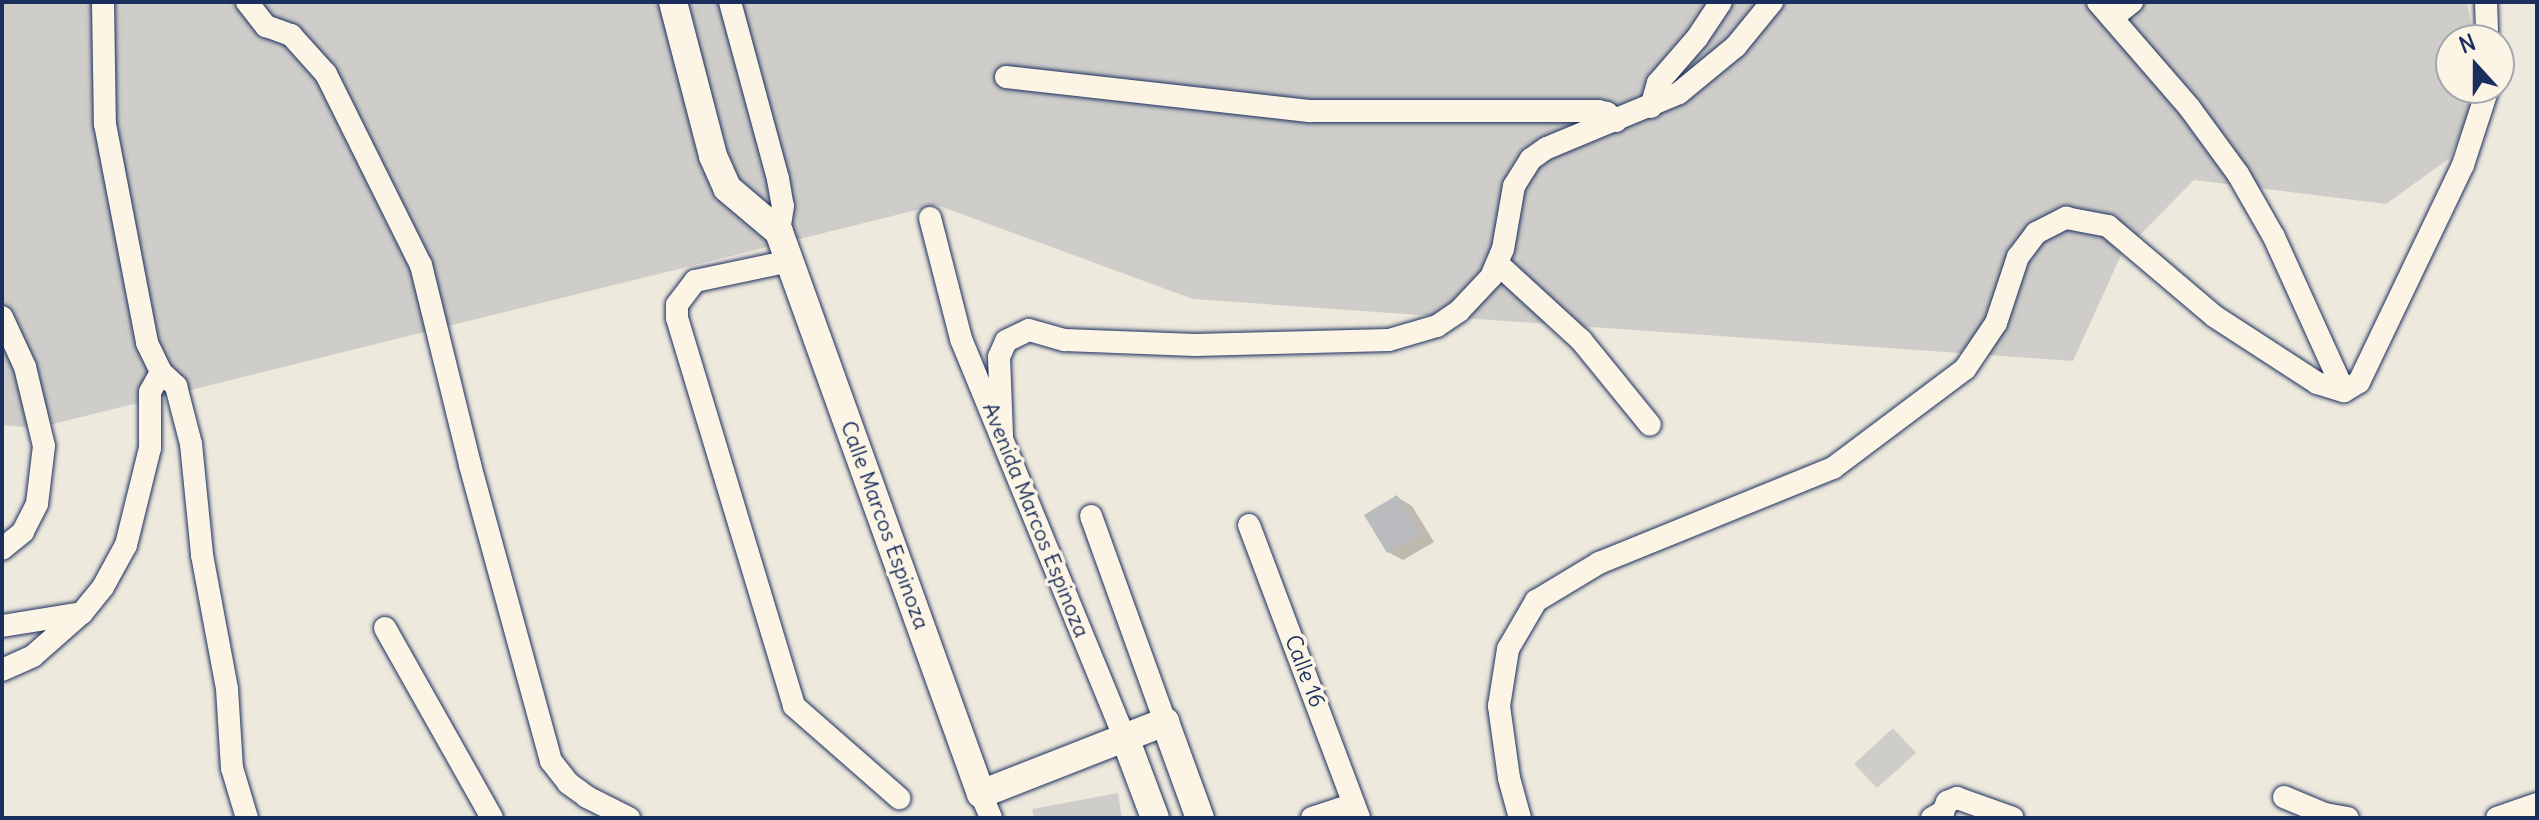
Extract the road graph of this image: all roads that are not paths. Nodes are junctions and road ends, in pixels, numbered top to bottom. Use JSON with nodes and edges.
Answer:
{"nodes":[{"id":1,"x":103,"y":2,"type":"edge"},
{"id":2,"x":247,"y":2,"type":"edge"},
{"id":3,"x":673,"y":2,"type":"edge"},
{"id":4,"x":730,"y":2,"type":"edge"},
{"id":5,"x":1721,"y":2,"type":"edge"},
{"id":6,"x":1772,"y":2,"type":"edge"},
{"id":7,"x":2132,"y":2,"type":"edge"},
{"id":8,"x":2486,"y":2,"type":"edge"},
{"id":9,"x":2105,"y":10,"type":"edge"},
{"id":10,"x":2487,"y":24,"type":"edge"},
{"id":11,"x":1006,"y":77,"type":"dead end"},
{"id":12,"x":2483,"y":104,"type":"edge"},
{"id":13,"x":1651,"y":107,"type":"junction"},
{"id":14,"x":1616,"y":121,"type":"junction"},
{"id":15,"x":930,"y":218,"type":"dead end"},
{"id":16,"x":779,"y":232,"type":"junction"},
{"id":17,"x":790,"y":261,"type":"junction"},
{"id":18,"x":1498,"y":264,"type":"junction"},
{"id":19,"x":2,"y":317,"type":"edge"},
{"id":20,"x":161,"y":372,"type":"junction"},
{"id":21,"x":2344,"y":391,"type":"junction"},
{"id":22,"x":1650,"y":425,"type":"dead end"},
{"id":23,"x":1002,"y":435,"type":"junction"},
{"id":24,"x":1091,"y":516,"type":"dead end"},
{"id":25,"x":1249,"y":525,"type":"dead end"},
{"id":26,"x":2,"y":549,"type":"edge"},
{"id":27,"x":82,"y":613,"type":"junction"},
{"id":28,"x":2,"y":626,"type":"edge"},
{"id":29,"x":385,"y":628,"type":"dead end"},
{"id":30,"x":2,"y":670,"type":"edge"},
{"id":31,"x":1165,"y":722,"type":"junction"},
{"id":32,"x":1125,"y":738,"type":"junction"},
{"id":33,"x":2284,"y":797,"type":"dead end"},
{"id":34,"x":899,"y":798,"type":"dead end"},
{"id":35,"x":2537,"y":804,"type":"edge"},
{"id":36,"x":986,"y":806,"type":"edge"},
{"id":37,"x":1356,"y":811,"type":"edge"},
{"id":38,"x":1940,"y":816,"type":"edge"},
{"id":39,"x":247,"y":818,"type":"edge"},
{"id":40,"x":492,"y":818,"type":"edge"},
{"id":41,"x":629,"y":818,"type":"edge"},
{"id":42,"x":1155,"y":818,"type":"edge"},
{"id":43,"x":1200,"y":818,"type":"edge"},
{"id":44,"x":1312,"y":818,"type":"edge"},
{"id":45,"x":1520,"y":818,"type":"edge"},
{"id":46,"x":2013,"y":818,"type":"edge"},
{"id":47,"x":2348,"y":818,"type":"edge"},
{"id":48,"x":2497,"y":818,"type":"edge"}],
"edges":[{"from":1,"to":20,"type":"street"},
{"from":2,"to":41,"type":"street"},
{"from":3,"to":16,"type":"street"},
{"from":4,"to":16,"type":"street"},
{"from":5,"to":13,"type":"street"},
{"from":6,"to":13,"type":"street"},
{"from":7,"to":9,"type":"street"},
{"from":8,"to":10,"type":"street"},
{"from":9,"to":21,"type":"street"},
{"from":11,"to":14,"type":"street"},
{"from":12,"to":21,"type":"street"},
{"from":13,"to":14,"type":"street"},
{"from":14,"to":18,"type":"street"},
{"from":15,"to":23,"type":"street","name":"Avenida Marcos Espinoza"},
{"from":16,"to":17,"type":"street","name":"Calle Marcos Espinoza"},
{"from":17,"to":34,"type":"street"},
{"from":17,"to":36,"type":"street","name":"Calle Marcos Espinoza"},
{"from":18,"to":22,"type":"street"},
{"from":18,"to":23,"type":"street"},
{"from":19,"to":26,"type":"street"},
{"from":20,"to":27,"type":"street"},
{"from":20,"to":39,"type":"street"},
{"from":21,"to":45,"type":"street"},
{"from":23,"to":32,"type":"street","name":"Avenida Marcos Espinoza"},
{"from":24,"to":31,"type":"street"},
{"from":25,"to":37,"type":"street","name":"Calle 16"},
{"from":27,"to":28,"type":"street"},
{"from":27,"to":30,"type":"street"},
{"from":29,"to":40,"type":"street"},
{"from":31,"to":32,"type":"street"},
{"from":31,"to":43,"type":"street"},
{"from":32,"to":36,"type":"street"},
{"from":32,"to":42,"type":"street","name":"Avenida Marcos Espinoza"},
{"from":33,"to":47,"type":"street"},
{"from":35,"to":48,"type":"street"},
{"from":37,"to":44,"type":"street"},
{"from":38,"to":46,"type":"street"}]}
